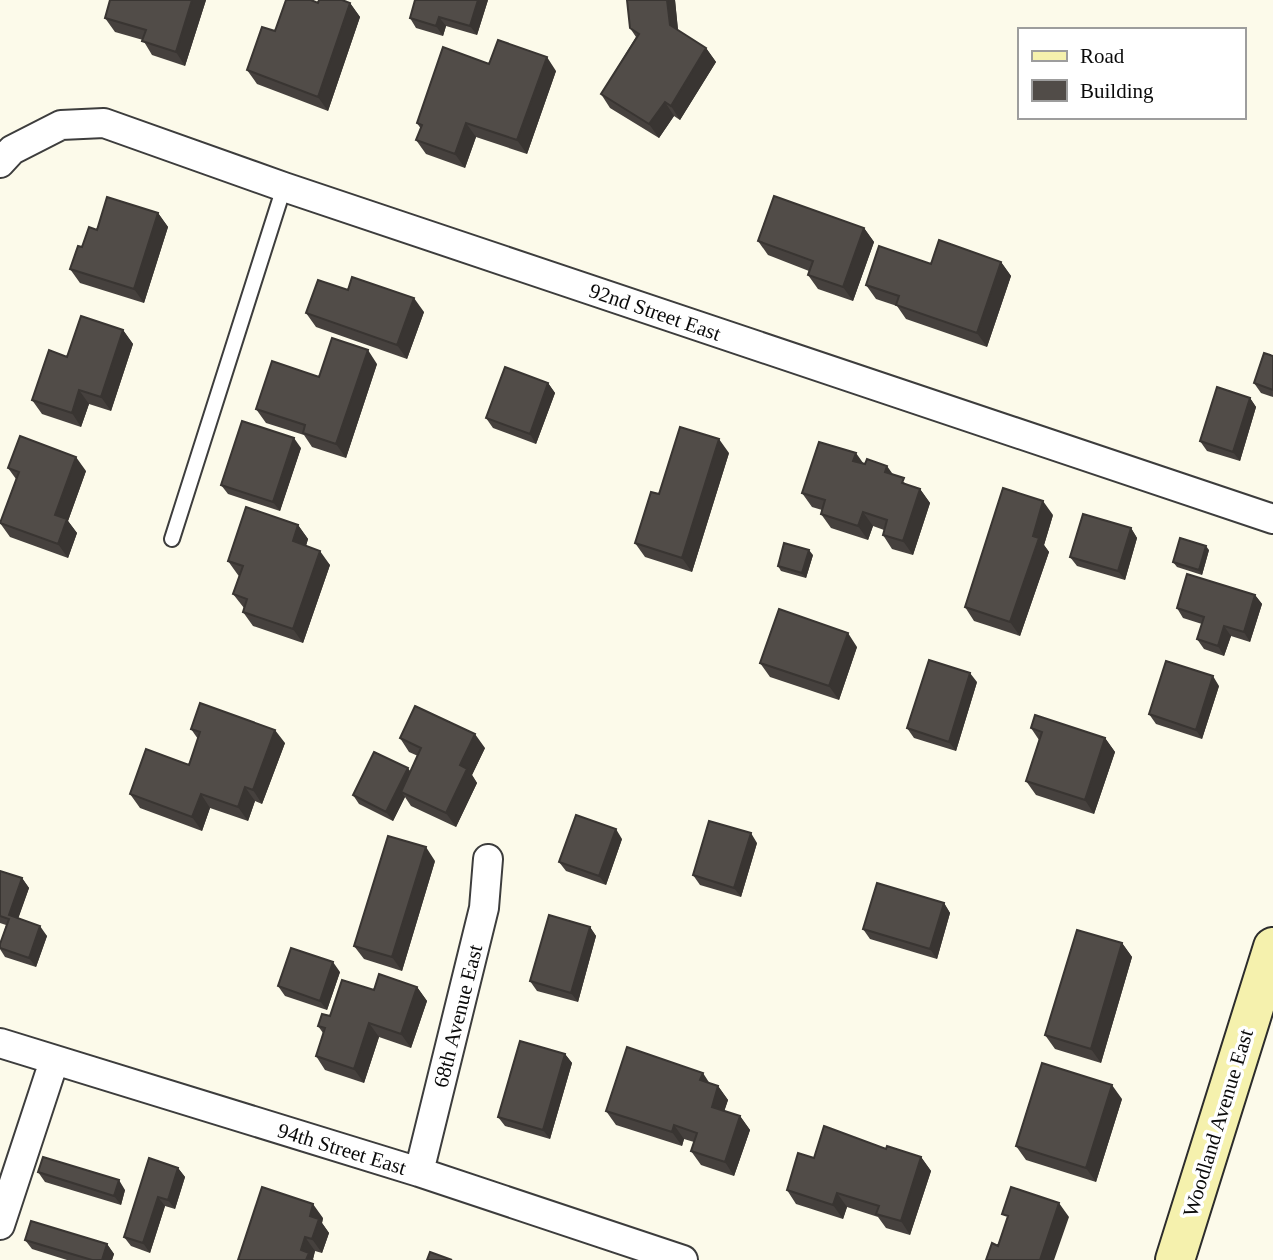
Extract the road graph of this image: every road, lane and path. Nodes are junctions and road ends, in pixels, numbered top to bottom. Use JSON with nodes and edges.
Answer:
{"nodes":[{"id":1,"x":0,"y":163,"type":"edge"},
{"id":2,"x":284,"y":187,"type":"junction"},
{"id":3,"x":1273,"y":519,"type":"edge"},
{"id":4,"x":172,"y":539,"type":"dead end"},
{"id":5,"x":488,"y":859,"type":"dead end"},
{"id":6,"x":1273,"y":947,"type":"edge"},
{"id":7,"x":0,"y":1043,"type":"edge"},
{"id":8,"x":54,"y":1061,"type":"junction"},
{"id":9,"x":419,"y":1172,"type":"junction"},
{"id":10,"x":0,"y":1225,"type":"edge"},
{"id":11,"x":683,"y":1260,"type":"edge"},
{"id":12,"x":1175,"y":1260,"type":"edge"}],
"edges":[{"from":1,"to":2,"type":"street","name":"92nd Street East"},
{"from":2,"to":3,"type":"street","name":"92nd Street East"},
{"from":2,"to":4,"type":"lane"},
{"from":5,"to":9,"type":"street","name":"68th Avenue East"},
{"from":6,"to":12,"type":"street","name":"Woodland Avenue East"},
{"from":7,"to":8,"type":"street","name":"94th Street East"},
{"from":8,"to":9,"type":"street","name":"94th Street East"},
{"from":8,"to":10,"type":"street"},
{"from":9,"to":11,"type":"street","name":"94th Street East"}]}
